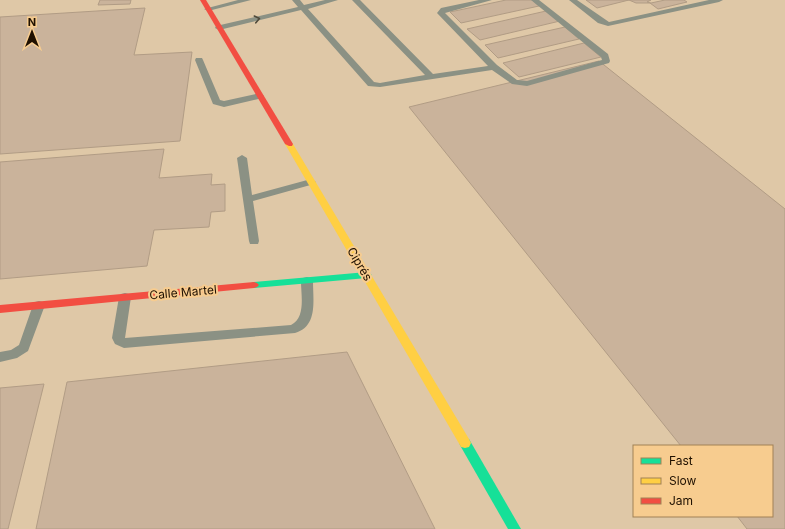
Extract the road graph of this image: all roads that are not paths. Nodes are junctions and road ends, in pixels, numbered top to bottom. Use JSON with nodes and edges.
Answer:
{"nodes":[{"id":1,"x":202,"y":0,"type":"edge"},
{"id":2,"x":247,"y":0,"type":"edge"},
{"id":3,"x":296,"y":0,"type":"edge"},
{"id":4,"x":334,"y":0,"type":"edge"},
{"id":5,"x":356,"y":0,"type":"edge"},
{"id":6,"x":488,"y":0,"type":"edge"},
{"id":7,"x":535,"y":0,"type":"edge"},
{"id":8,"x":572,"y":0,"type":"edge"},
{"id":9,"x":720,"y":0,"type":"edge"},
{"id":10,"x":304,"y":8,"type":"junction"},
{"id":11,"x":208,"y":9,"type":"junction"},
{"id":12,"x":219,"y":28,"type":"junction"},
{"id":13,"x":199,"y":60,"type":"dead end"},
{"id":14,"x":494,"y":67,"type":"junction"},
{"id":15,"x":432,"y":77,"type":"junction"},
{"id":16,"x":260,"y":96,"type":"junction"},
{"id":17,"x":242,"y":158,"type":"dead end"},
{"id":18,"x":311,"y":182,"type":"junction"},
{"id":19,"x":248,"y":199,"type":"junction"},
{"id":20,"x":254,"y":242,"type":"dead end"},
{"id":21,"x":367,"y":275,"type":"junction"},
{"id":22,"x":307,"y":281,"type":"junction"},
{"id":23,"x":125,"y":297,"type":"junction"},
{"id":24,"x":39,"y":305,"type":"junction"},
{"id":25,"x":0,"y":309,"type":"edge"},
{"id":26,"x":0,"y":357,"type":"edge"},
{"id":27,"x":514,"y":529,"type":"edge"}],
"edges":[{"from":1,"to":11,"type":"street","name":"Ciprés"},
{"from":2,"to":11,"type":"lane"},
{"from":3,"to":10,"type":"lane"},
{"from":4,"to":10,"type":"lane"},
{"from":5,"to":15,"type":"lane"},
{"from":6,"to":14,"type":"lane"},
{"from":7,"to":14,"type":"lane"},
{"from":8,"to":9,"type":"lane"},
{"from":12,"to":10,"type":"lane","one_way":true},
{"from":10,"to":15,"type":"lane"},
{"from":11,"to":12,"type":"street","name":"Ciprés"},
{"from":12,"to":16,"type":"street","name":"Ciprés"},
{"from":13,"to":16,"type":"lane"},
{"from":14,"to":15,"type":"lane"},
{"from":16,"to":18,"type":"street","name":"Ciprés"},
{"from":17,"to":19,"type":"lane"},
{"from":18,"to":19,"type":"lane"},
{"from":18,"to":21,"type":"street","name":"Ciprés"},
{"from":19,"to":20,"type":"lane"},
{"from":21,"to":22,"type":"street","name":"Calle Martel"},
{"from":21,"to":27,"type":"street","name":"Ciprés"},
{"from":22,"to":23,"type":"street","name":"Calle Martel"},
{"from":22,"to":23,"type":"lane"},
{"from":23,"to":24,"type":"street","name":"Calle Martel"},
{"from":24,"to":25,"type":"street","name":"Calle Martel"},
{"from":24,"to":26,"type":"lane"}]}
